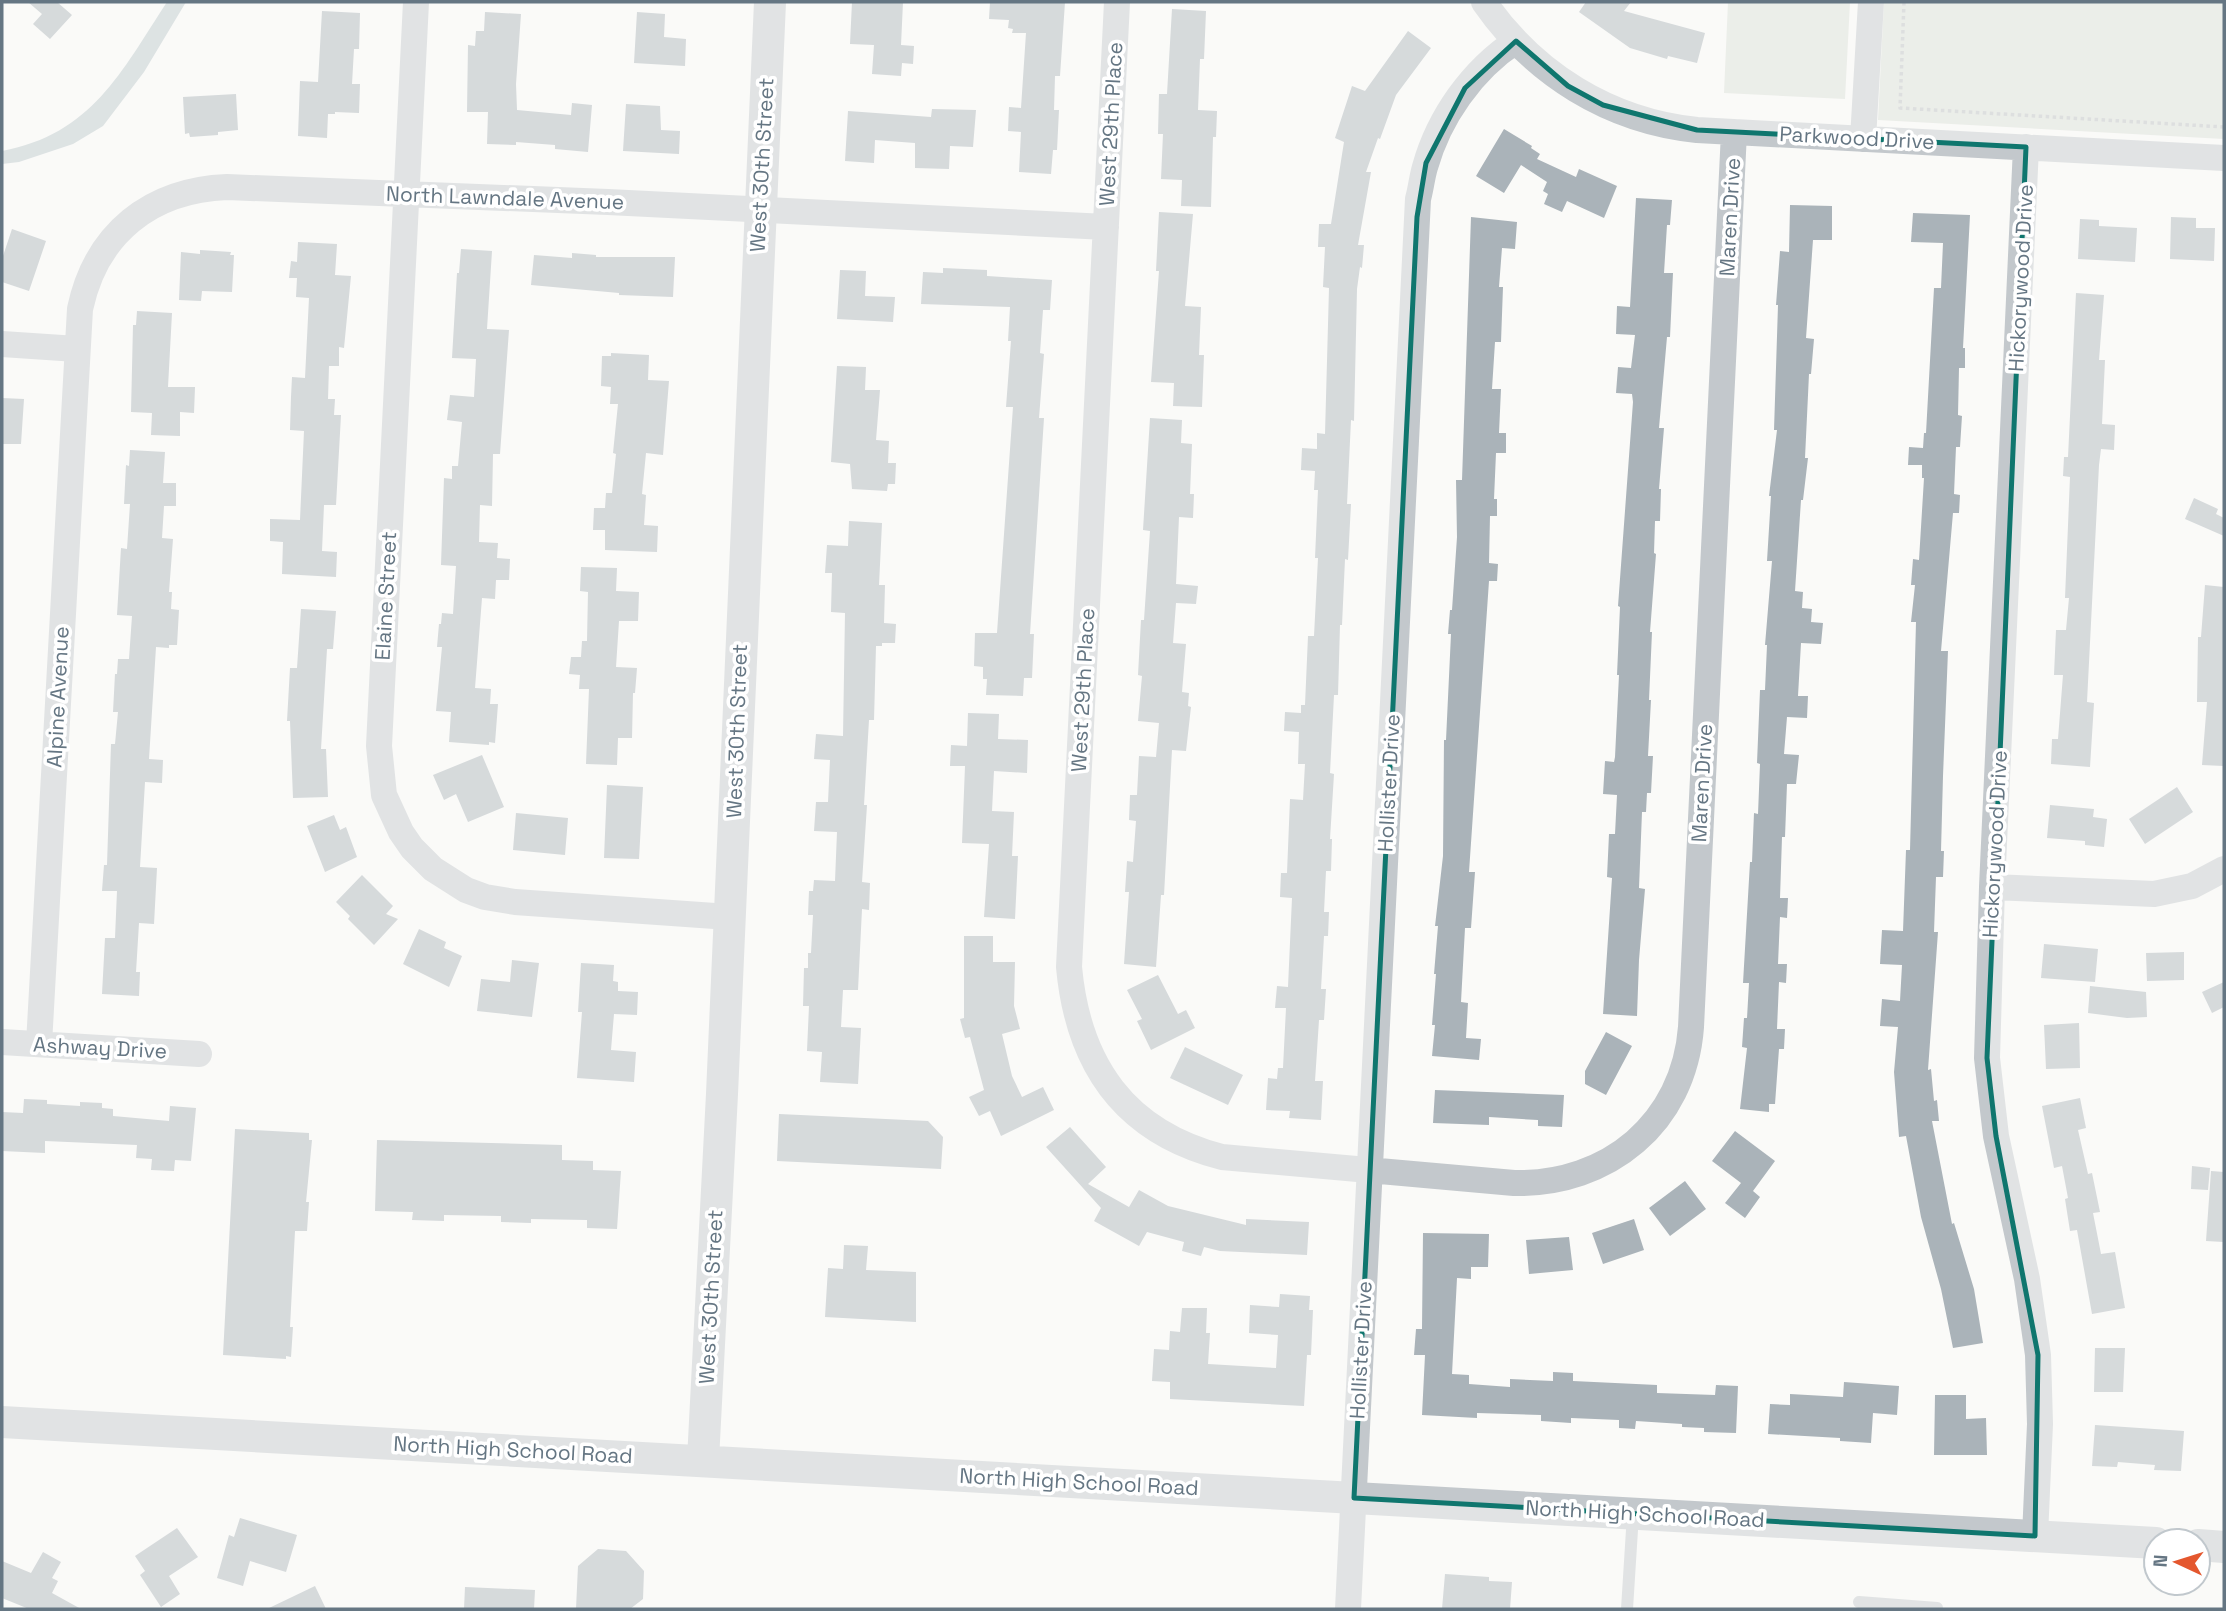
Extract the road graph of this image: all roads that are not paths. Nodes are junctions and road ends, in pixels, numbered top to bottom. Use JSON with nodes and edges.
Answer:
{"nodes":[{"id":1,"x":416,"y":2,"type":"edge"},
{"id":2,"x":770,"y":2,"type":"edge"},
{"id":3,"x":1117,"y":2,"type":"edge"},
{"id":4,"x":1484,"y":2,"type":"edge"},
{"id":5,"x":1871,"y":2,"type":"edge"},
{"id":6,"x":1516,"y":41,"type":"junction"},
{"id":7,"x":1734,"y":132,"type":"junction"},
{"id":8,"x":1863,"y":139,"type":"junction"},
{"id":9,"x":2026,"y":147,"type":"junction"},
{"id":10,"x":2224,"y":158,"type":"edge"},
{"id":11,"x":405,"y":194,"type":"junction"},
{"id":12,"x":759,"y":209,"type":"junction"},
{"id":13,"x":1106,"y":227,"type":"junction"},
{"id":14,"x":2,"y":344,"type":"edge"},
{"id":15,"x":77,"y":349,"type":"junction"},
{"id":16,"x":2224,"y":869,"type":"edge"},
{"id":17,"x":1992,"y":887,"type":"junction"},
{"id":18,"x":729,"y":917,"type":"junction"},
{"id":19,"x":2,"y":1042,"type":"edge"},
{"id":20,"x":39,"y":1044,"type":"junction"},
{"id":21,"x":199,"y":1054,"type":"dead end"},
{"id":22,"x":1370,"y":1171,"type":"junction"},
{"id":23,"x":2,"y":1422,"type":"edge"},
{"id":24,"x":703,"y":1460,"type":"junction"},
{"id":25,"x":1354,"y":1498,"type":"junction"},
{"id":26,"x":1633,"y":1514,"type":"junction"},
{"id":27,"x":2035,"y":1536,"type":"junction"},
{"id":28,"x":2142,"y":1542,"type":"edge"},
{"id":29,"x":1859,"y":1602,"type":"dead end"},
{"id":30,"x":1937,"y":1608,"type":"edge"},
{"id":31,"x":1348,"y":1609,"type":"edge"},
{"id":32,"x":1627,"y":1609,"type":"edge"}],
"edges":[{"from":1,"to":11,"type":"street","name":"Elaine Street"},
{"from":2,"to":12,"type":"street","name":"West 30th Street"},
{"from":3,"to":13,"type":"street","name":"West 29th Place"},
{"from":4,"to":6,"type":"street"},
{"from":5,"to":8,"type":"street"},
{"from":6,"to":7,"type":"street","name":"Parkwood Drive"},
{"from":6,"to":22,"type":"street","name":"Hollister Drive"},
{"from":7,"to":8,"type":"street","name":"Parkwood Drive"},
{"from":7,"to":22,"type":"street","name":"Maren Drive"},
{"from":8,"to":9,"type":"street","name":"Parkwood Drive"},
{"from":9,"to":10,"type":"street","name":"Parkwood Drive"},
{"from":9,"to":17,"type":"street","name":"Hickorywood Drive"},
{"from":11,"to":12,"type":"street","name":"North Lawndale Avenue"},
{"from":11,"to":15,"type":"street","name":"North Lawndale Avenue"},
{"from":11,"to":18,"type":"street","name":"Elaine Street"},
{"from":12,"to":13,"type":"street","name":"North Lawndale Avenue"},
{"from":12,"to":18,"type":"street","name":"West 30th Street"},
{"from":13,"to":22,"type":"street","name":"West 29th Place"},
{"from":14,"to":15,"type":"street"},
{"from":15,"to":20,"type":"street","name":"Alpine Avenue"},
{"from":16,"to":17,"type":"street"},
{"from":17,"to":27,"type":"street","name":"Hickorywood Drive"},
{"from":18,"to":24,"type":"street","name":"West 30th Street"},
{"from":19,"to":20,"type":"street","name":"Ashway Drive"},
{"from":20,"to":21,"type":"street","name":"Ashway Drive"},
{"from":22,"to":25,"type":"street","name":"Hollister Drive"},
{"from":23,"to":24,"type":"street","name":"North High School Road"},
{"from":24,"to":25,"type":"street","name":"North High School Road"},
{"from":25,"to":26,"type":"street","name":"North High School Road"},
{"from":25,"to":31,"type":"street","name":"Hollister Drive"},
{"from":26,"to":27,"type":"street","name":"North High School Road"},
{"from":26,"to":32,"type":"lane"},
{"from":27,"to":28,"type":"street","name":"North High School Road"},
{"from":29,"to":30,"type":"lane"}]}
